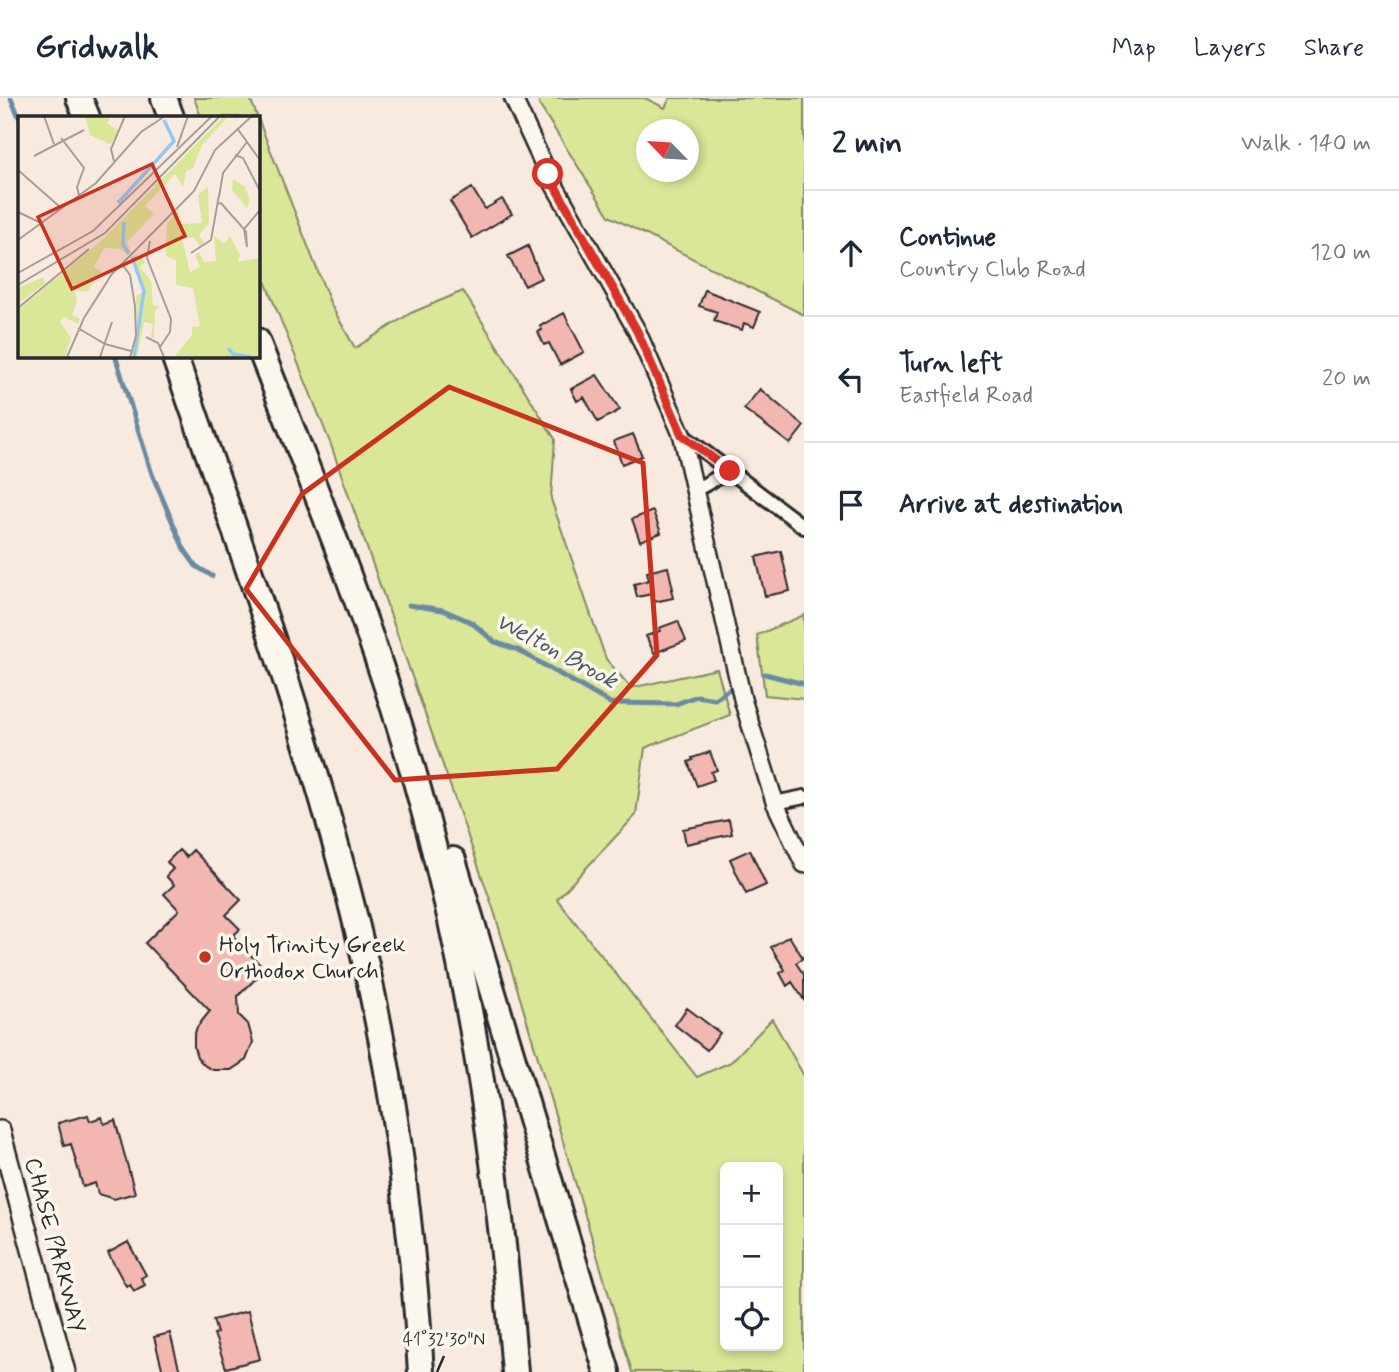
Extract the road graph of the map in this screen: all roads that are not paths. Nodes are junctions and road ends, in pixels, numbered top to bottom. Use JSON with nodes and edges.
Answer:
{"nodes":[{"id":1,"x":81,"y":98,"type":"edge"},
{"id":2,"x":164,"y":98,"type":"edge"},
{"id":3,"x":513,"y":98,"type":"edge"},
{"id":4,"x":89,"y":116,"type":"edge"},
{"id":5,"x":171,"y":116,"type":"edge"},
{"id":6,"x":259,"y":346,"type":"edge"},
{"id":7,"x":175,"y":357,"type":"edge"},
{"id":8,"x":682,"y":435,"type":"junction"},
{"id":9,"x":730,"y":471,"type":"junction"},
{"id":10,"x":695,"y":490,"type":"junction"},
{"id":11,"x":804,"y":527,"type":"edge"},
{"id":12,"x":356,"y":599,"type":"junction"},
{"id":13,"x":804,"y":797,"type":"edge"},
{"id":14,"x":775,"y":803,"type":"junction"},
{"id":15,"x":804,"y":864,"type":"edge"},
{"id":16,"x":0,"y":1131,"type":"edge"},
{"id":17,"x":65,"y":1372,"type":"edge"},
{"id":18,"x":421,"y":1372,"type":"edge"},
{"id":19,"x":515,"y":1372,"type":"edge"},
{"id":20,"x":607,"y":1372,"type":"edge"}],
"edges":[{"from":1,"to":4,"type":"highway"},
{"from":2,"to":5,"type":"highway"},
{"from":3,"to":8,"type":"street"},
{"from":6,"to":12,"type":"highway"},
{"from":7,"to":18,"type":"highway"},
{"from":8,"to":9,"type":"street"},
{"from":8,"to":10,"type":"street"},
{"from":9,"to":10,"type":"street"},
{"from":9,"to":11,"type":"street"},
{"from":10,"to":14,"type":"street"},
{"from":12,"to":19,"type":"highway"},
{"from":12,"to":20,"type":"highway"},
{"from":13,"to":14,"type":"street"},
{"from":14,"to":15,"type":"street"},
{"from":16,"to":17,"type":"main road","name":"CHASE PARKWAY"}]}
